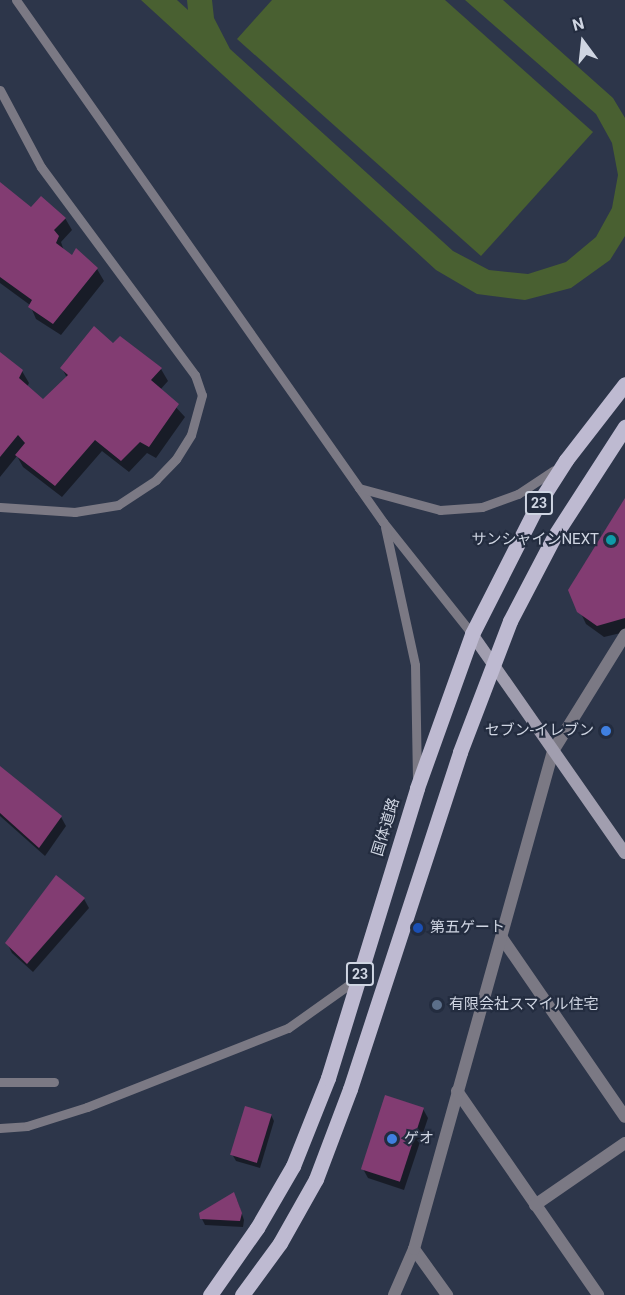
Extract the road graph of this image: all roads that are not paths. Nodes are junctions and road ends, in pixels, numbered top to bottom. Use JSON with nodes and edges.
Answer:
{"nodes":[{"id":1,"x":16,"y":0,"type":"edge"},
{"id":2,"x":0,"y":92,"type":"edge"},
{"id":3,"x":625,"y":384,"type":"edge"},
{"id":4,"x":625,"y":427,"type":"edge"},
{"id":5,"x":566,"y":460,"type":"junction"},
{"id":6,"x":359,"y":488,"type":"junction"},
{"id":7,"x":0,"y":507,"type":"edge"},
{"id":8,"x":383,"y":522,"type":"junction"},
{"id":9,"x":472,"y":634,"type":"junction"},
{"id":10,"x":625,"y":635,"type":"edge"},
{"id":11,"x":493,"y":662,"type":"junction"},
{"id":12,"x":554,"y":751,"type":"junction"},
{"id":13,"x":417,"y":788,"type":"junction"},
{"id":14,"x":625,"y":853,"type":"edge"},
{"id":15,"x":502,"y":938,"type":"junction"},
{"id":16,"x":359,"y":978,"type":"junction"},
{"id":17,"x":0,"y":1082,"type":"edge"},
{"id":18,"x":54,"y":1082,"type":"dead end"},
{"id":19,"x":457,"y":1091,"type":"junction"},
{"id":20,"x":625,"y":1117,"type":"edge"},
{"id":21,"x":0,"y":1128,"type":"edge"},
{"id":22,"x":625,"y":1143,"type":"edge"},
{"id":23,"x":535,"y":1205,"type":"junction"},
{"id":24,"x":414,"y":1249,"type":"junction"},
{"id":25,"x":210,"y":1295,"type":"edge"},
{"id":26,"x":242,"y":1295,"type":"edge"},
{"id":27,"x":394,"y":1295,"type":"edge"},
{"id":28,"x":447,"y":1295,"type":"edge"},
{"id":29,"x":598,"y":1295,"type":"edge"}],
"edges":[{"from":1,"to":6,"type":"lane"},
{"from":2,"to":7,"type":"lane"},
{"from":3,"to":5,"type":"main road","name":"国体道路","number":"23"},
{"from":4,"to":11,"type":"main road","number":"23"},
{"from":5,"to":6,"type":"lane"},
{"from":5,"to":9,"type":"main road","name":"国体道路","number":"23"},
{"from":6,"to":8,"type":"lane"},
{"from":8,"to":9,"type":"lane"},
{"from":8,"to":13,"type":"lane"},
{"from":9,"to":11,"type":"street"},
{"from":9,"to":13,"type":"main road","name":"国体道路","number":"23"},
{"from":10,"to":12,"type":"street"},
{"from":11,"to":12,"type":"street"},
{"from":11,"to":26,"type":"main road","number":"23"},
{"from":12,"to":14,"type":"street"},
{"from":12,"to":15,"type":"street"},
{"from":13,"to":16,"type":"main road","name":"国体道路","number":"23"},
{"from":15,"to":19,"type":"street"},
{"from":15,"to":20,"type":"street"},
{"from":16,"to":21,"type":"lane"},
{"from":16,"to":25,"type":"main road","name":"国体道路","number":"23"},
{"from":17,"to":18,"type":"lane"},
{"from":19,"to":23,"type":"street"},
{"from":19,"to":24,"type":"street"},
{"from":22,"to":23,"type":"street"},
{"from":23,"to":29,"type":"street"},
{"from":24,"to":27,"type":"street"},
{"from":24,"to":28,"type":"street"}]}
